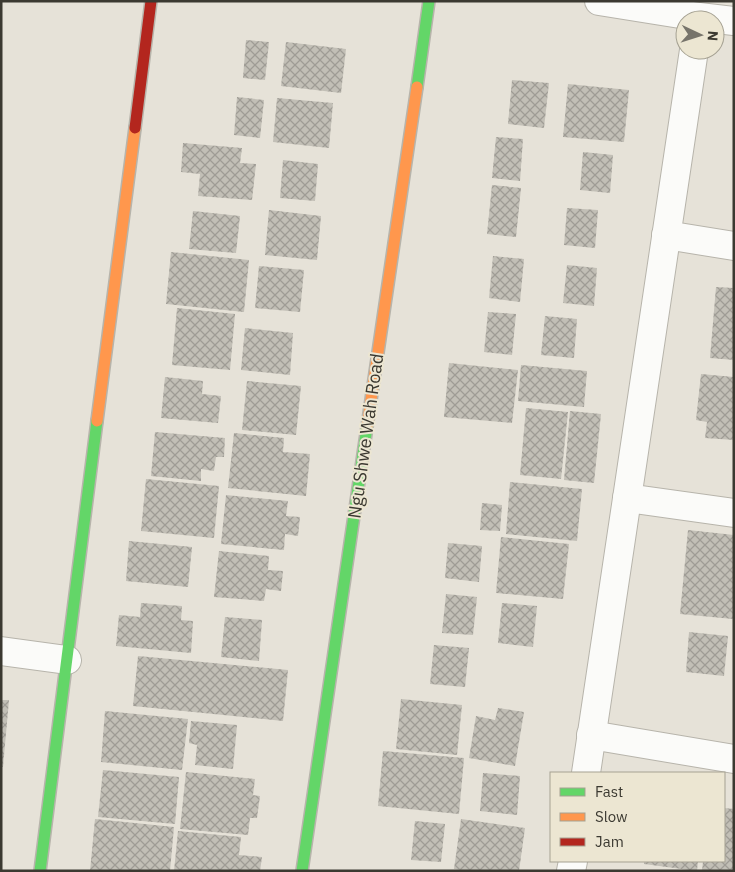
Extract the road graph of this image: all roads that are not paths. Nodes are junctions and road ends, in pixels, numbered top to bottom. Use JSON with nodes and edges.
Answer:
{"nodes":[{"id":1,"x":152,"y":1,"type":"edge"},
{"id":2,"x":429,"y":1,"type":"edge"},
{"id":3,"x":599,"y":1,"type":"edge"},
{"id":4,"x":675,"y":10,"type":"edge"},
{"id":5,"x":692,"y":60,"type":"edge"},
{"id":6,"x":666,"y":235,"type":"junction"},
{"id":7,"x":734,"y":246,"type":"edge"},
{"id":8,"x":627,"y":498,"type":"junction"},
{"id":9,"x":734,"y":512,"type":"edge"},
{"id":10,"x":1,"y":651,"type":"edge"},
{"id":11,"x":67,"y":660,"type":"junction"},
{"id":12,"x":591,"y":735,"type":"junction"},
{"id":13,"x":734,"y":759,"type":"edge"},
{"id":14,"x":586,"y":772,"type":"edge"},
{"id":15,"x":40,"y":871,"type":"edge"},
{"id":16,"x":302,"y":871,"type":"edge"}],
"edges":[{"from":1,"to":11,"type":"street"},
{"from":2,"to":16,"type":"street","name":"Ngu Shwe Wah Road"},
{"from":3,"to":4,"type":"street"},
{"from":5,"to":6,"type":"street"},
{"from":6,"to":7,"type":"street"},
{"from":6,"to":8,"type":"street"},
{"from":8,"to":9,"type":"street"},
{"from":8,"to":12,"type":"street"},
{"from":10,"to":11,"type":"street"},
{"from":11,"to":15,"type":"street"},
{"from":12,"to":13,"type":"street"},
{"from":12,"to":14,"type":"street"}]}
